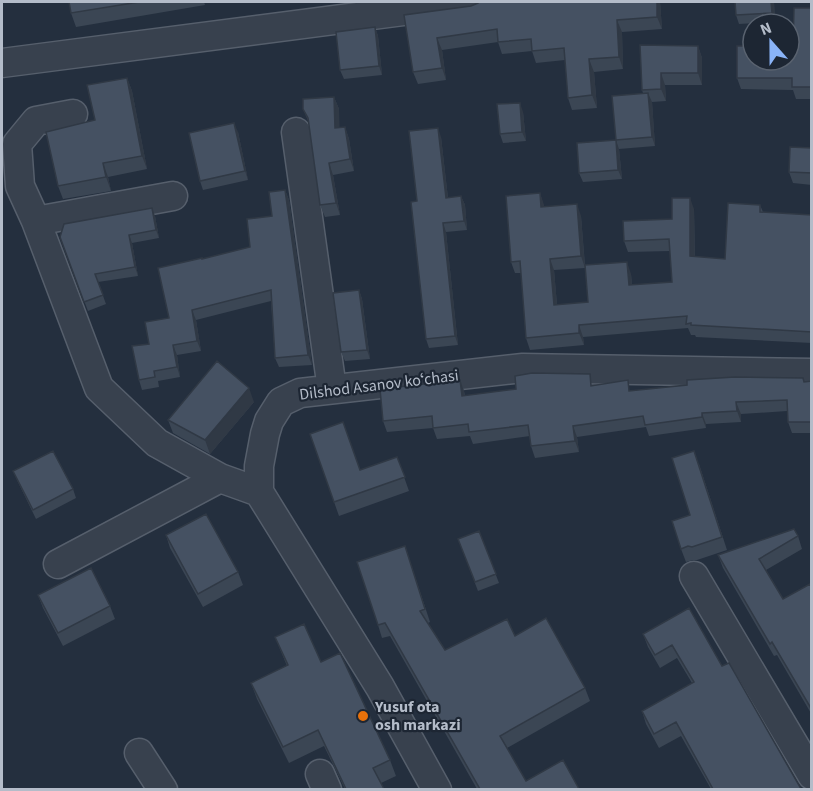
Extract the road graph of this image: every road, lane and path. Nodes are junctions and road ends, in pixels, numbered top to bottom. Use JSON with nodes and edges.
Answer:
{"nodes":[{"id":1,"x":472,"y":2,"type":"edge"},
{"id":2,"x":441,"y":3,"type":"edge"},
{"id":3,"x":2,"y":63,"type":"edge"},
{"id":4,"x":72,"y":114,"type":"dead end"},
{"id":5,"x":296,"y":132,"type":"dead end"},
{"id":6,"x":173,"y":196,"type":"dead end"},
{"id":7,"x":36,"y":221,"type":"junction"},
{"id":8,"x":812,"y":374,"type":"edge"},
{"id":9,"x":332,"y":390,"type":"junction"},
{"id":10,"x":220,"y":478,"type":"junction"},
{"id":11,"x":259,"y":492,"type":"junction"},
{"id":12,"x":58,"y":564,"type":"dead end"},
{"id":13,"x":694,"y":576,"type":"dead end"},
{"id":14,"x":139,"y":753,"type":"dead end"},
{"id":15,"x":812,"y":775,"type":"edge"},
{"id":16,"x":163,"y":789,"type":"edge"},
{"id":17,"x":437,"y":789,"type":"edge"}],
"edges":[{"from":1,"to":2,"type":"street"},
{"from":2,"to":3,"type":"street"},
{"from":4,"to":7,"type":"street"},
{"from":5,"to":9,"type":"street"},
{"from":6,"to":7,"type":"street"},
{"from":7,"to":10,"type":"street"},
{"from":8,"to":9,"type":"street","name":"Dilshod Asanov koʻchasi"},
{"from":9,"to":11,"type":"street","name":"Dilshod Asanov koʻchasi"},
{"from":10,"to":11,"type":"street"},
{"from":10,"to":12,"type":"street"},
{"from":11,"to":17,"type":"street"},
{"from":13,"to":15,"type":"street"},
{"from":14,"to":16,"type":"street"}]}
